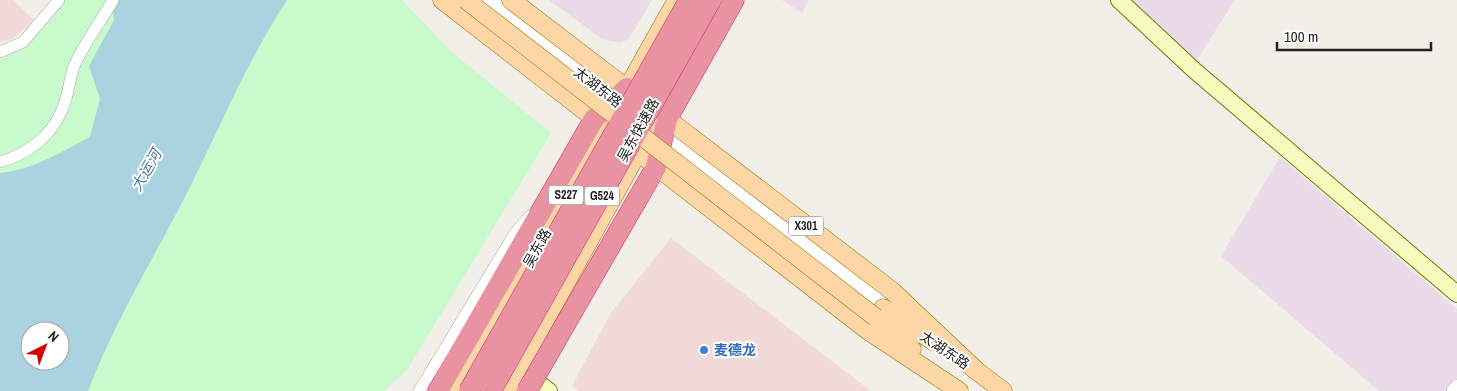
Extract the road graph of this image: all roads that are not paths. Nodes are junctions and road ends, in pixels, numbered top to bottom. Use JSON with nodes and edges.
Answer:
{"nodes":[{"id":1,"x":59,"y":0,"type":"edge"},
{"id":2,"x":113,"y":0,"type":"edge"},
{"id":3,"x":442,"y":0,"type":"edge"},
{"id":4,"x":466,"y":0,"type":"edge"},
{"id":5,"x":486,"y":0,"type":"edge"},
{"id":6,"x":511,"y":0,"type":"edge"},
{"id":7,"x":677,"y":0,"type":"edge"},
{"id":8,"x":689,"y":0,"type":"edge"},
{"id":9,"x":711,"y":0,"type":"edge"},
{"id":10,"x":723,"y":0,"type":"edge"},
{"id":11,"x":734,"y":0,"type":"edge"},
{"id":12,"x":1119,"y":0,"type":"edge"},
{"id":13,"x":0,"y":52,"type":"edge"},
{"id":14,"x":627,"y":88,"type":"junction"},
{"id":15,"x":663,"y":116,"type":"junction"},
{"id":16,"x":599,"y":123,"type":"junction"},
{"id":17,"x":637,"y":153,"type":"junction"},
{"id":18,"x":0,"y":162,"type":"edge"},
{"id":19,"x":656,"y":167,"type":"junction"},
{"id":20,"x":557,"y":184,"type":"junction"},
{"id":21,"x":1457,"y":294,"type":"edge"},
{"id":22,"x":879,"y":312,"type":"junction"},
{"id":23,"x":520,"y":368,"type":"junction"},
{"id":24,"x":978,"y":372,"type":"junction"},
{"id":25,"x":1457,"y":385,"type":"edge"},
{"id":26,"x":541,"y":390,"type":"edge"},
{"id":27,"x":419,"y":391,"type":"edge"},
{"id":28,"x":438,"y":391,"type":"edge"},
{"id":29,"x":457,"y":391,"type":"edge"},
{"id":30,"x":469,"y":391,"type":"edge"},
{"id":31,"x":491,"y":391,"type":"edge"},
{"id":32,"x":507,"y":391,"type":"edge"},
{"id":33,"x":959,"y":391,"type":"edge"},
{"id":34,"x":1003,"y":391,"type":"edge"},
{"id":35,"x":1452,"y":391,"type":"edge"}],
"edges":[{"from":1,"to":13,"type":"street"},
{"from":2,"to":18,"type":"street"},
{"from":3,"to":16,"type":"main road","name":"太湖东路"},
{"from":4,"to":22,"type":"main road","name":"太湖东路","bridge":true},
{"from":5,"to":22,"type":"main road","name":"太湖东路","bridge":true},
{"from":6,"to":14,"type":"main road","name":"太湖东路"},
{"from":7,"to":14,"type":"main road"},
{"from":8,"to":30,"type":"highway","name":"吴东快速路","number":"G524","bridge":true},
{"from":9,"to":31,"type":"highway","name":"吴东快速路","number":"G524","bridge":true},
{"from":10,"to":15,"type":"main road"},
{"from":11,"to":15,"type":"highway"},
{"from":12,"to":21,"type":"street"},
{"from":14,"to":15,"type":"main road","name":"太湖东路","number":"X301"},
{"from":14,"to":16,"type":"highway"},
{"from":15,"to":17,"type":"main road"},
{"from":15,"to":19,"type":"highway"},
{"from":15,"to":24,"type":"main road","name":"太湖东路","number":"X301"},
{"from":16,"to":17,"type":"main road","name":"太湖东路"},
{"from":16,"to":20,"type":"highway"},
{"from":16,"to":29,"type":"main road","name":"吴东路","number":"S227"},
{"from":17,"to":19,"type":"main road","name":"太湖东路"},
{"from":17,"to":23,"type":"main road"},
{"from":19,"to":26,"type":"highway","bridge":true},
{"from":19,"to":33,"type":"main road","name":"太湖东路"},
{"from":20,"to":27,"type":"street"},
{"from":20,"to":28,"type":"highway"},
{"from":22,"to":24,"type":"main road","name":"太湖东路"},
{"from":22,"to":33,"type":"main road","name":"太湖东路"},
{"from":23,"to":26,"type":"street"},
{"from":23,"to":32,"type":"main road"},
{"from":24,"to":34,"type":"main road","number":"X301"},
{"from":25,"to":35,"type":"street"}]}
